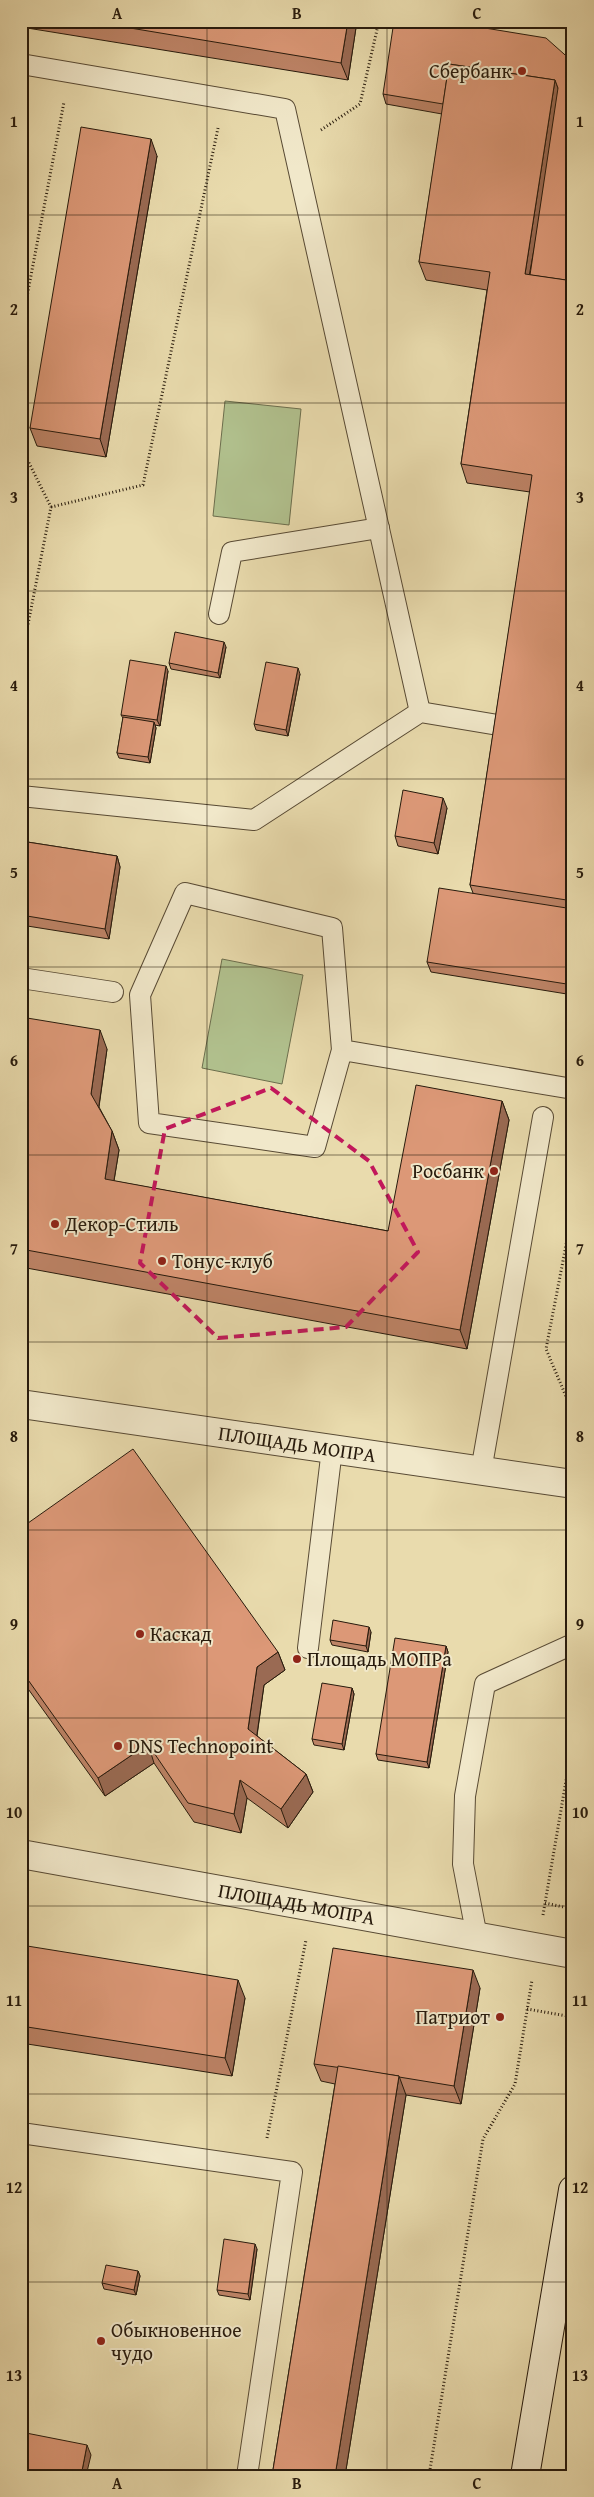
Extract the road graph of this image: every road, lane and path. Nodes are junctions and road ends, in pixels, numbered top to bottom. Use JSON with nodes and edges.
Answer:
{"nodes":[{"id":1,"x":379,"y":21,"type":"edge"},
{"id":2,"x":531,"y":21,"type":"edge"},
{"id":3,"x":573,"y":29,"type":"edge"},
{"id":4,"x":21,"y":64,"type":"edge"},
{"id":5,"x":70,"y":72,"type":"junction"},
{"id":6,"x":224,"y":98,"type":"junction"},
{"id":7,"x":293,"y":148,"type":"junction"},
{"id":8,"x":21,"y":328,"type":"edge"},
{"id":9,"x":21,"y":447,"type":"edge"},
{"id":10,"x":51,"y":507,"type":"junction"},
{"id":11,"x":378,"y":528,"type":"junction"},
{"id":12,"x":219,"y":614,"type":"dead end"},
{"id":13,"x":21,"y":660,"type":"edge"},
{"id":14,"x":420,"y":712,"type":"junction"},
{"id":15,"x":504,"y":726,"type":"edge"},
{"id":16,"x":21,"y":796,"type":"edge"},
{"id":17,"x":21,"y":978,"type":"edge"},
{"id":18,"x":113,"y":992,"type":"dead end"},
{"id":19,"x":342,"y":1050,"type":"junction"},
{"id":20,"x":573,"y":1089,"type":"edge"},
{"id":21,"x":543,"y":1117,"type":"dead end"},
{"id":22,"x":573,"y":1209,"type":"edge"},
{"id":23,"x":21,"y":1404,"type":"edge"},
{"id":24,"x":573,"y":1413,"type":"edge"},
{"id":25,"x":332,"y":1449,"type":"junction"},
{"id":26,"x":480,"y":1471,"type":"junction"},
{"id":27,"x":573,"y":1484,"type":"edge"},
{"id":28,"x":573,"y":1644,"type":"edge"},
{"id":29,"x":308,"y":1648,"type":"dead end"},
{"id":30,"x":573,"y":1740,"type":"edge"},
{"id":31,"x":21,"y":1854,"type":"edge"},
{"id":32,"x":545,"y":1904,"type":"junction"},
{"id":33,"x":573,"y":1909,"type":"edge"},
{"id":34,"x":308,"y":1931,"type":"dead end"},
{"id":35,"x":478,"y":1937,"type":"junction"},
{"id":36,"x":538,"y":1948,"type":"junction"},
{"id":37,"x":573,"y":1954,"type":"edge"},
{"id":38,"x":527,"y":2009,"type":"junction"},
{"id":39,"x":573,"y":2016,"type":"edge"},
{"id":40,"x":21,"y":2133,"type":"edge"},
{"id":41,"x":261,"y":2168,"type":"junction"},
{"id":42,"x":573,"y":2190,"type":"edge"},
{"id":43,"x":247,"y":2476,"type":"edge"},
{"id":44,"x":429,"y":2476,"type":"edge"},
{"id":45,"x":525,"y":2476,"type":"edge"}],
"edges":[{"from":1,"to":7,"type":"path"},
{"from":2,"to":3,"type":"path"},
{"from":4,"to":5,"type":"lane"},
{"from":5,"to":6,"type":"lane"},
{"from":5,"to":8,"type":"path"},
{"from":6,"to":7,"type":"lane"},
{"from":6,"to":10,"type":"path"},
{"from":7,"to":11,"type":"lane"},
{"from":9,"to":10,"type":"path"},
{"from":10,"to":13,"type":"path"},
{"from":11,"to":12,"type":"lane"},
{"from":11,"to":14,"type":"lane"},
{"from":14,"to":15,"type":"lane"},
{"from":14,"to":16,"type":"lane"},
{"from":17,"to":18,"type":"lane"},
{"from":19,"to":19,"type":"lane"},
{"from":19,"to":20,"type":"lane"},
{"from":21,"to":26,"type":"lane"},
{"from":22,"to":24,"type":"path"},
{"from":23,"to":25,"type":"street","name":"ПЛОЩАДЬ МОПРА"},
{"from":25,"to":26,"type":"street","name":"ПЛОЩАДЬ МОПРА"},
{"from":25,"to":29,"type":"lane"},
{"from":26,"to":27,"type":"street","name":"ПЛОЩАДЬ МОПРА"},
{"from":28,"to":35,"type":"lane"},
{"from":30,"to":32,"type":"path"},
{"from":31,"to":35,"type":"street","name":"ПЛОЩАДЬ МОПРА"},
{"from":32,"to":33,"type":"path"},
{"from":32,"to":36,"type":"path"},
{"from":34,"to":41,"type":"path"},
{"from":35,"to":36,"type":"street","name":"ПЛОЩАДЬ МОПРА"},
{"from":36,"to":37,"type":"street","name":"ПЛОЩАДЬ МОПРА"},
{"from":36,"to":38,"type":"path"},
{"from":38,"to":39,"type":"path"},
{"from":38,"to":44,"type":"path"},
{"from":40,"to":41,"type":"lane"},
{"from":41,"to":43,"type":"lane"},
{"from":42,"to":45,"type":"street"}]}
